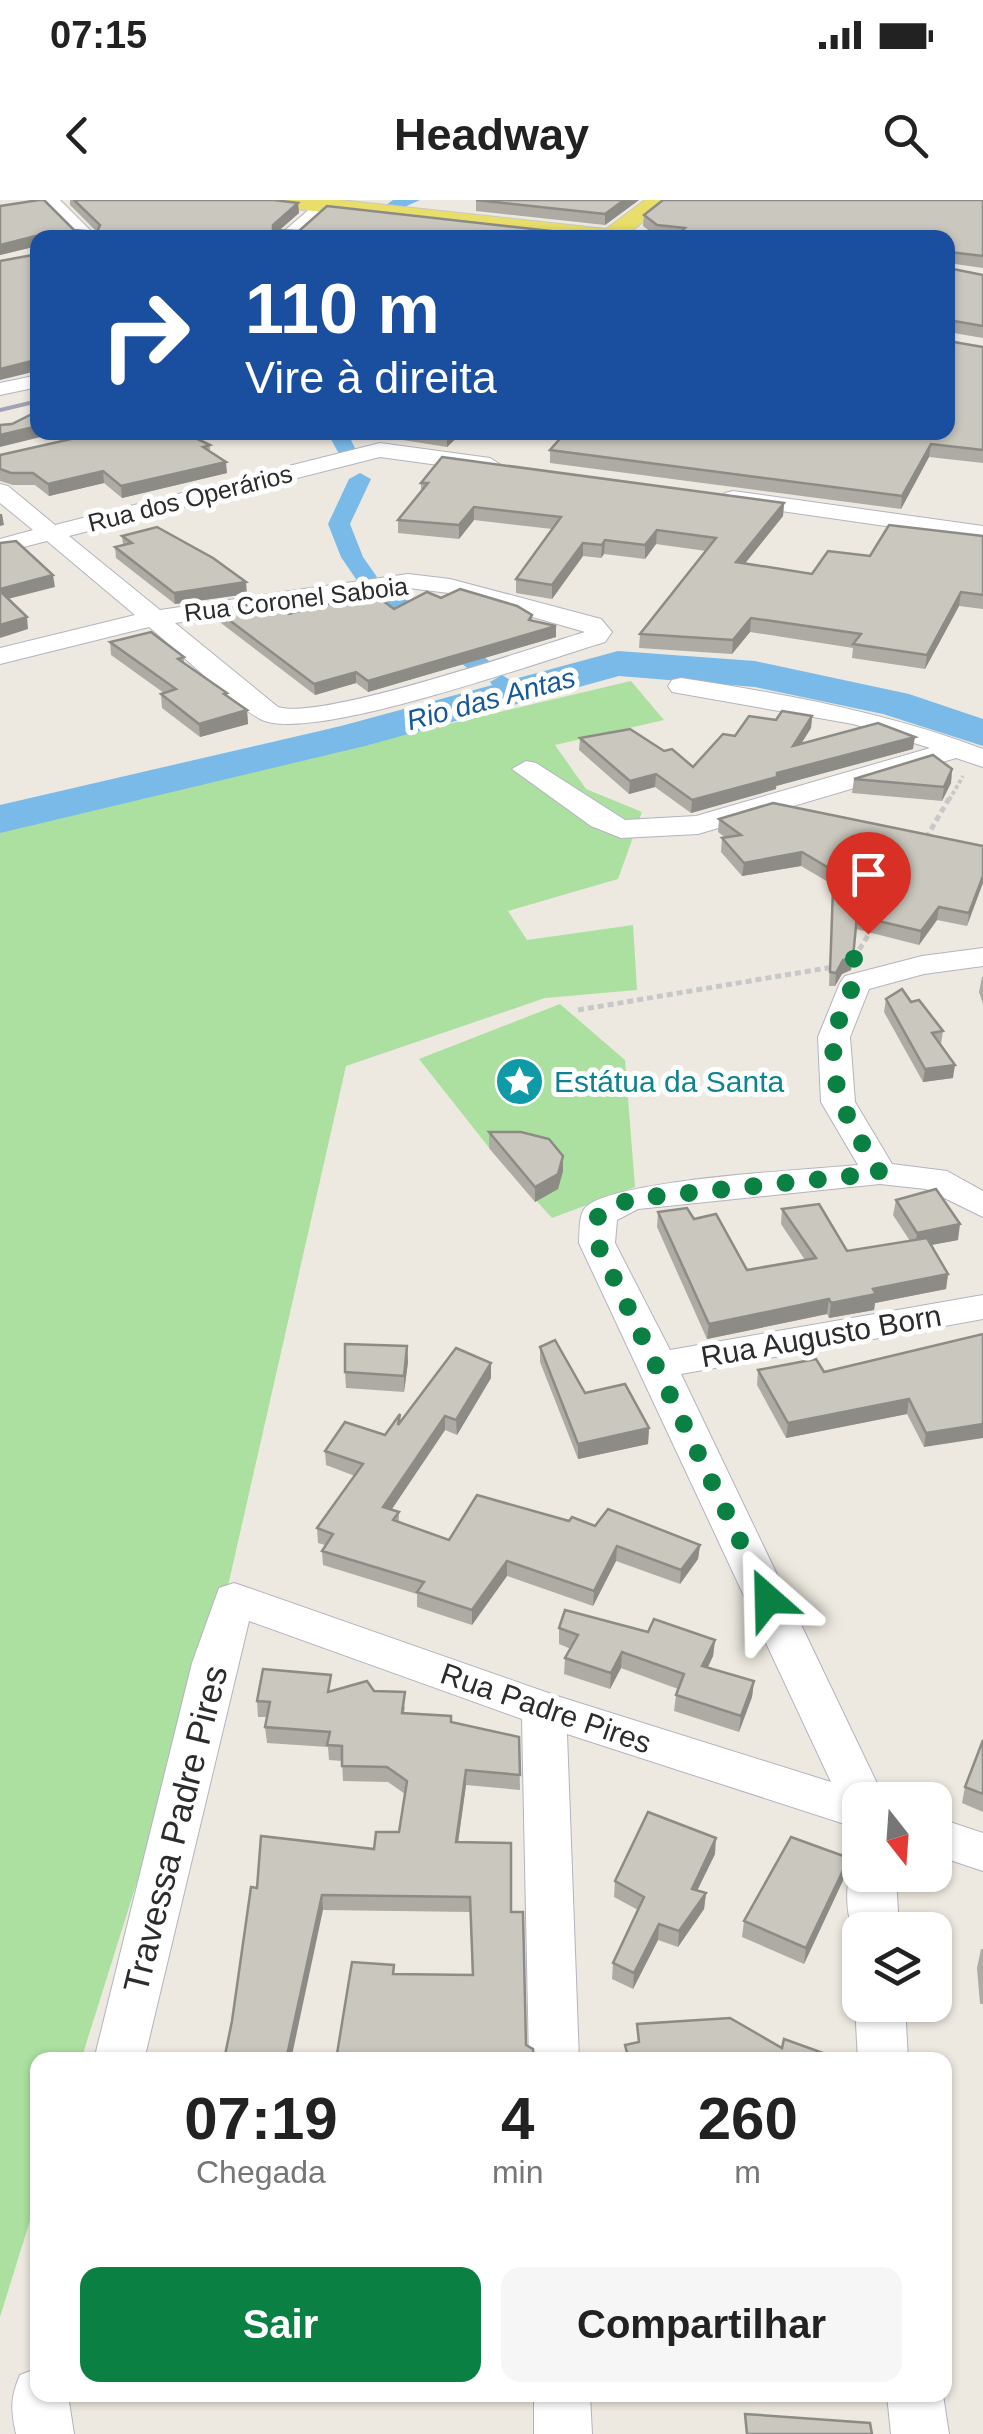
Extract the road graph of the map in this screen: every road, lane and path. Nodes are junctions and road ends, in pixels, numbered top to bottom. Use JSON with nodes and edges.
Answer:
{"nodes":[{"id":1,"x":50,"y":200,"type":"edge"},
{"id":2,"x":277,"y":200,"type":"edge"},
{"id":3,"x":659,"y":200,"type":"edge"},
{"id":4,"x":327,"y":203,"type":"edge"},
{"id":5,"x":81,"y":230,"type":"edge"},
{"id":6,"x":295,"y":230,"type":"edge"},
{"id":7,"x":555,"y":230,"type":"edge"},
{"id":8,"x":623,"y":230,"type":"edge"},
{"id":9,"x":30,"y":383,"type":"edge"},
{"id":10,"x":0,"y":388,"type":"edge"},
{"id":11,"x":388,"y":441,"type":"edge"},
{"id":12,"x":517,"y":468,"type":"edge"},
{"id":13,"x":0,"y":491,"type":"edge"},
{"id":14,"x":712,"y":495,"type":"edge"},
{"id":15,"x":983,"y":533,"type":"edge"},
{"id":16,"x":49,"y":534,"type":"junction"},
{"id":17,"x":0,"y":546,"type":"edge"},
{"id":18,"x":150,"y":618,"type":"junction"},
{"id":19,"x":0,"y":656,"type":"edge"},
{"id":20,"x":682,"y":686,"type":"dead end"},
{"id":21,"x":972,"y":755,"type":"edge"},
{"id":22,"x":526,"y":769,"type":"dead end"},
{"id":23,"x":918,"y":852,"type":"edge"},
{"id":24,"x":879,"y":916,"type":"edge"},
{"id":25,"x":983,"y":957,"type":"edge"},
{"id":26,"x":867,"y":962,"type":"dead end"},
{"id":27,"x":851,"y":964,"type":"junction"},
{"id":28,"x":578,"y":1010,"type":"dead end"},
{"id":29,"x":880,"y":1173,"type":"junction"},
{"id":30,"x":983,"y":1206,"type":"edge"},
{"id":31,"x":983,"y":1307,"type":"edge"},
{"id":32,"x":658,"y":1365,"type":"junction"},
{"id":33,"x":234,"y":1599,"type":"joint"},
{"id":34,"x":544,"y":1709,"type":"junction"},
{"id":35,"x":854,"y":1782,"type":"edge"},
{"id":36,"x":842,"y":1804,"type":"edge"},
{"id":37,"x":952,"y":1842,"type":"edge"},
{"id":38,"x":983,"y":1852,"type":"edge"},
{"id":39,"x":881,"y":2022,"type":"edge"},
{"id":40,"x":121,"y":2052,"type":"edge"},
{"id":41,"x":554,"y":2052,"type":"edge"},
{"id":42,"x":883,"y":2052,"type":"edge"},
{"id":43,"x":38,"y":2402,"type":"edge"},
{"id":44,"x":562,"y":2402,"type":"edge"},
{"id":45,"x":44,"y":2434,"type":"edge"},
{"id":46,"x":563,"y":2434,"type":"edge"}],
"edges":[{"from":1,"to":5,"type":"street"},
{"from":2,"to":4,"type":"main road"},
{"from":3,"to":8,"type":"main road"},
{"from":4,"to":6,"type":"street"},
{"from":4,"to":7,"type":"main road"},
{"from":9,"to":10,"type":"street"},
{"from":11,"to":12,"type":"street"},
{"from":11,"to":16,"type":"street","name":"Rua dos Operários"},
{"from":13,"to":16,"type":"street"},
{"from":14,"to":15,"type":"street"},
{"from":16,"to":17,"type":"street","name":"Rua dos Operários"},
{"from":16,"to":18,"type":"street"},
{"from":18,"to":18,"type":"street","name":"Rua Coronel Saboia"},
{"from":18,"to":19,"type":"street","name":"Rua Coronel Saboia"},
{"from":20,"to":21,"type":"street"},
{"from":21,"to":22,"type":"street"},
{"from":21,"to":23,"type":"path"},
{"from":24,"to":27,"type":"path"},
{"from":25,"to":29,"type":"street"},
{"from":26,"to":27,"type":"path"},
{"from":27,"to":28,"type":"path"},
{"from":29,"to":30,"type":"street"},
{"from":29,"to":32,"type":"street"},
{"from":31,"to":32,"type":"street","name":"Rua Augusto Born"},
{"from":32,"to":35,"type":"street"},
{"from":33,"to":34,"type":"street","name":"Rua Padre Pires"},
{"from":33,"to":40,"type":"street","name":"Travessa Padre Pires"},
{"from":34,"to":36,"type":"street","name":"Rua Padre Pires"},
{"from":34,"to":41,"type":"street"},
{"from":37,"to":38,"type":"street"},
{"from":39,"to":42,"type":"street"},
{"from":43,"to":45,"type":"street"},
{"from":44,"to":46,"type":"street"}]}
